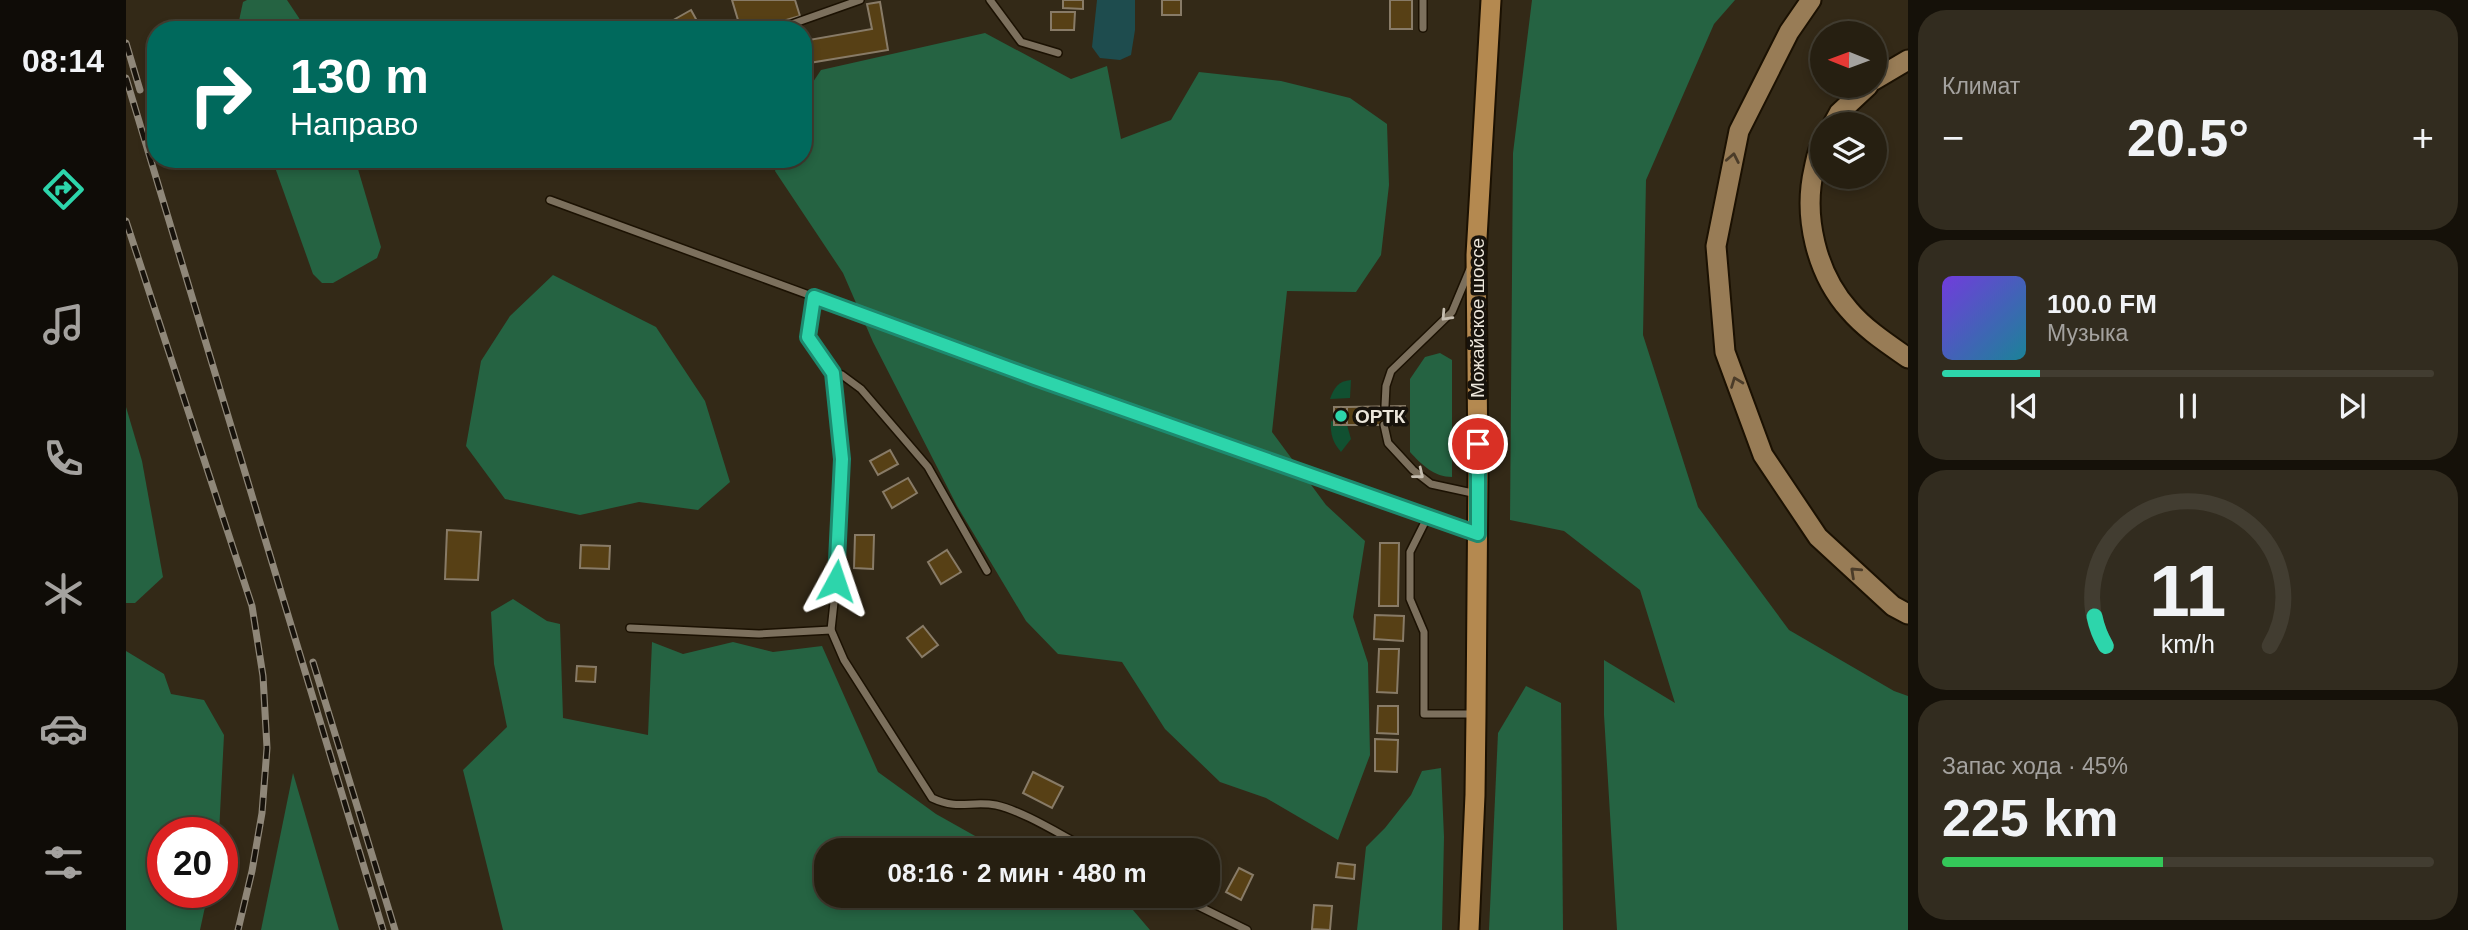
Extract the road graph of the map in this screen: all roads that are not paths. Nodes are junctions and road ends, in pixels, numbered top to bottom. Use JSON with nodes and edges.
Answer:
{"nodes":[{"id":1,"x":860,"y":0,"type":"edge"},
{"id":2,"x":990,"y":0,"type":"edge"},
{"id":3,"x":1423,"y":0,"type":"edge"},
{"id":4,"x":1491,"y":0,"type":"edge"},
{"id":5,"x":1811,"y":0,"type":"edge"},
{"id":6,"x":800,"y":21,"type":"edge"},
{"id":7,"x":1423,"y":28,"type":"dead end"},
{"id":8,"x":1058,"y":53,"type":"dead end"},
{"id":9,"x":1908,"y":60,"type":"edge"},
{"id":10,"x":1887,"y":72,"type":"edge"},
{"id":11,"x":1855,"y":98,"type":"edge"},
{"id":12,"x":1840,"y":112,"type":"edge"},
{"id":13,"x":1810,"y":189,"type":"edge"},
{"id":14,"x":550,"y":200,"type":"dead end"},
{"id":15,"x":1476,"y":255,"type":"junction"},
{"id":16,"x":814,"y":297,"type":"junction"},
{"id":17,"x":1887,"y":344,"type":"junction"},
{"id":18,"x":1908,"y":347,"type":"edge"},
{"id":19,"x":1908,"y":358,"type":"edge"},
{"id":20,"x":833,"y":373,"type":"junction"},
{"id":21,"x":1385,"y":406,"type":"dead end"},
{"id":22,"x":1384,"y":425,"type":"dead end"},
{"id":23,"x":1478,"y":494,"type":"junction"},
{"id":24,"x":1427,"y":516,"type":"junction"},
{"id":25,"x":1478,"y":534,"type":"junction"},
{"id":26,"x":986,"y":571,"type":"dead end"},
{"id":27,"x":1908,"y":614,"type":"edge"},
{"id":28,"x":630,"y":628,"type":"dead end"},
{"id":29,"x":831,"y":630,"type":"junction"},
{"id":30,"x":1476,"y":714,"type":"junction"},
{"id":31,"x":1066,"y":838,"type":"edge"},
{"id":32,"x":1202,"y":908,"type":"edge"},
{"id":33,"x":1247,"y":930,"type":"edge"},
{"id":34,"x":1469,"y":930,"type":"edge"}],
"edges":[{"from":1,"to":6,"type":"lane"},
{"from":2,"to":8,"type":"lane"},
{"from":3,"to":7,"type":"lane"},
{"from":4,"to":15,"type":"main road","name":"Можайское шоссе"},
{"from":27,"to":5,"type":"main road","one_way":true},
{"from":9,"to":10,"type":"main road"},
{"from":11,"to":12,"type":"main road"},
{"from":13,"to":17,"type":"main road"},
{"from":14,"to":16,"type":"lane"},
{"from":15,"to":21,"type":"lane","one_way":true},
{"from":15,"to":23,"type":"main road","name":"Можайское шоссе"},
{"from":16,"to":20,"type":"lane"},
{"from":16,"to":24,"type":"lane"},
{"from":17,"to":18,"type":"main road"},
{"from":17,"to":19,"type":"main road"},
{"from":20,"to":26,"type":"lane"},
{"from":20,"to":29,"type":"lane"},
{"from":22,"to":23,"type":"lane","one_way":true},
{"from":23,"to":25,"type":"main road","name":"Можайское шоссе"},
{"from":24,"to":25,"type":"lane"},
{"from":24,"to":30,"type":"lane"},
{"from":25,"to":30,"type":"main road","name":"Можайское шоссе"},
{"from":28,"to":29,"type":"lane"},
{"from":29,"to":31,"type":"lane"},
{"from":30,"to":34,"type":"main road","name":"Можайское шоссе"},
{"from":32,"to":33,"type":"lane"}]}
